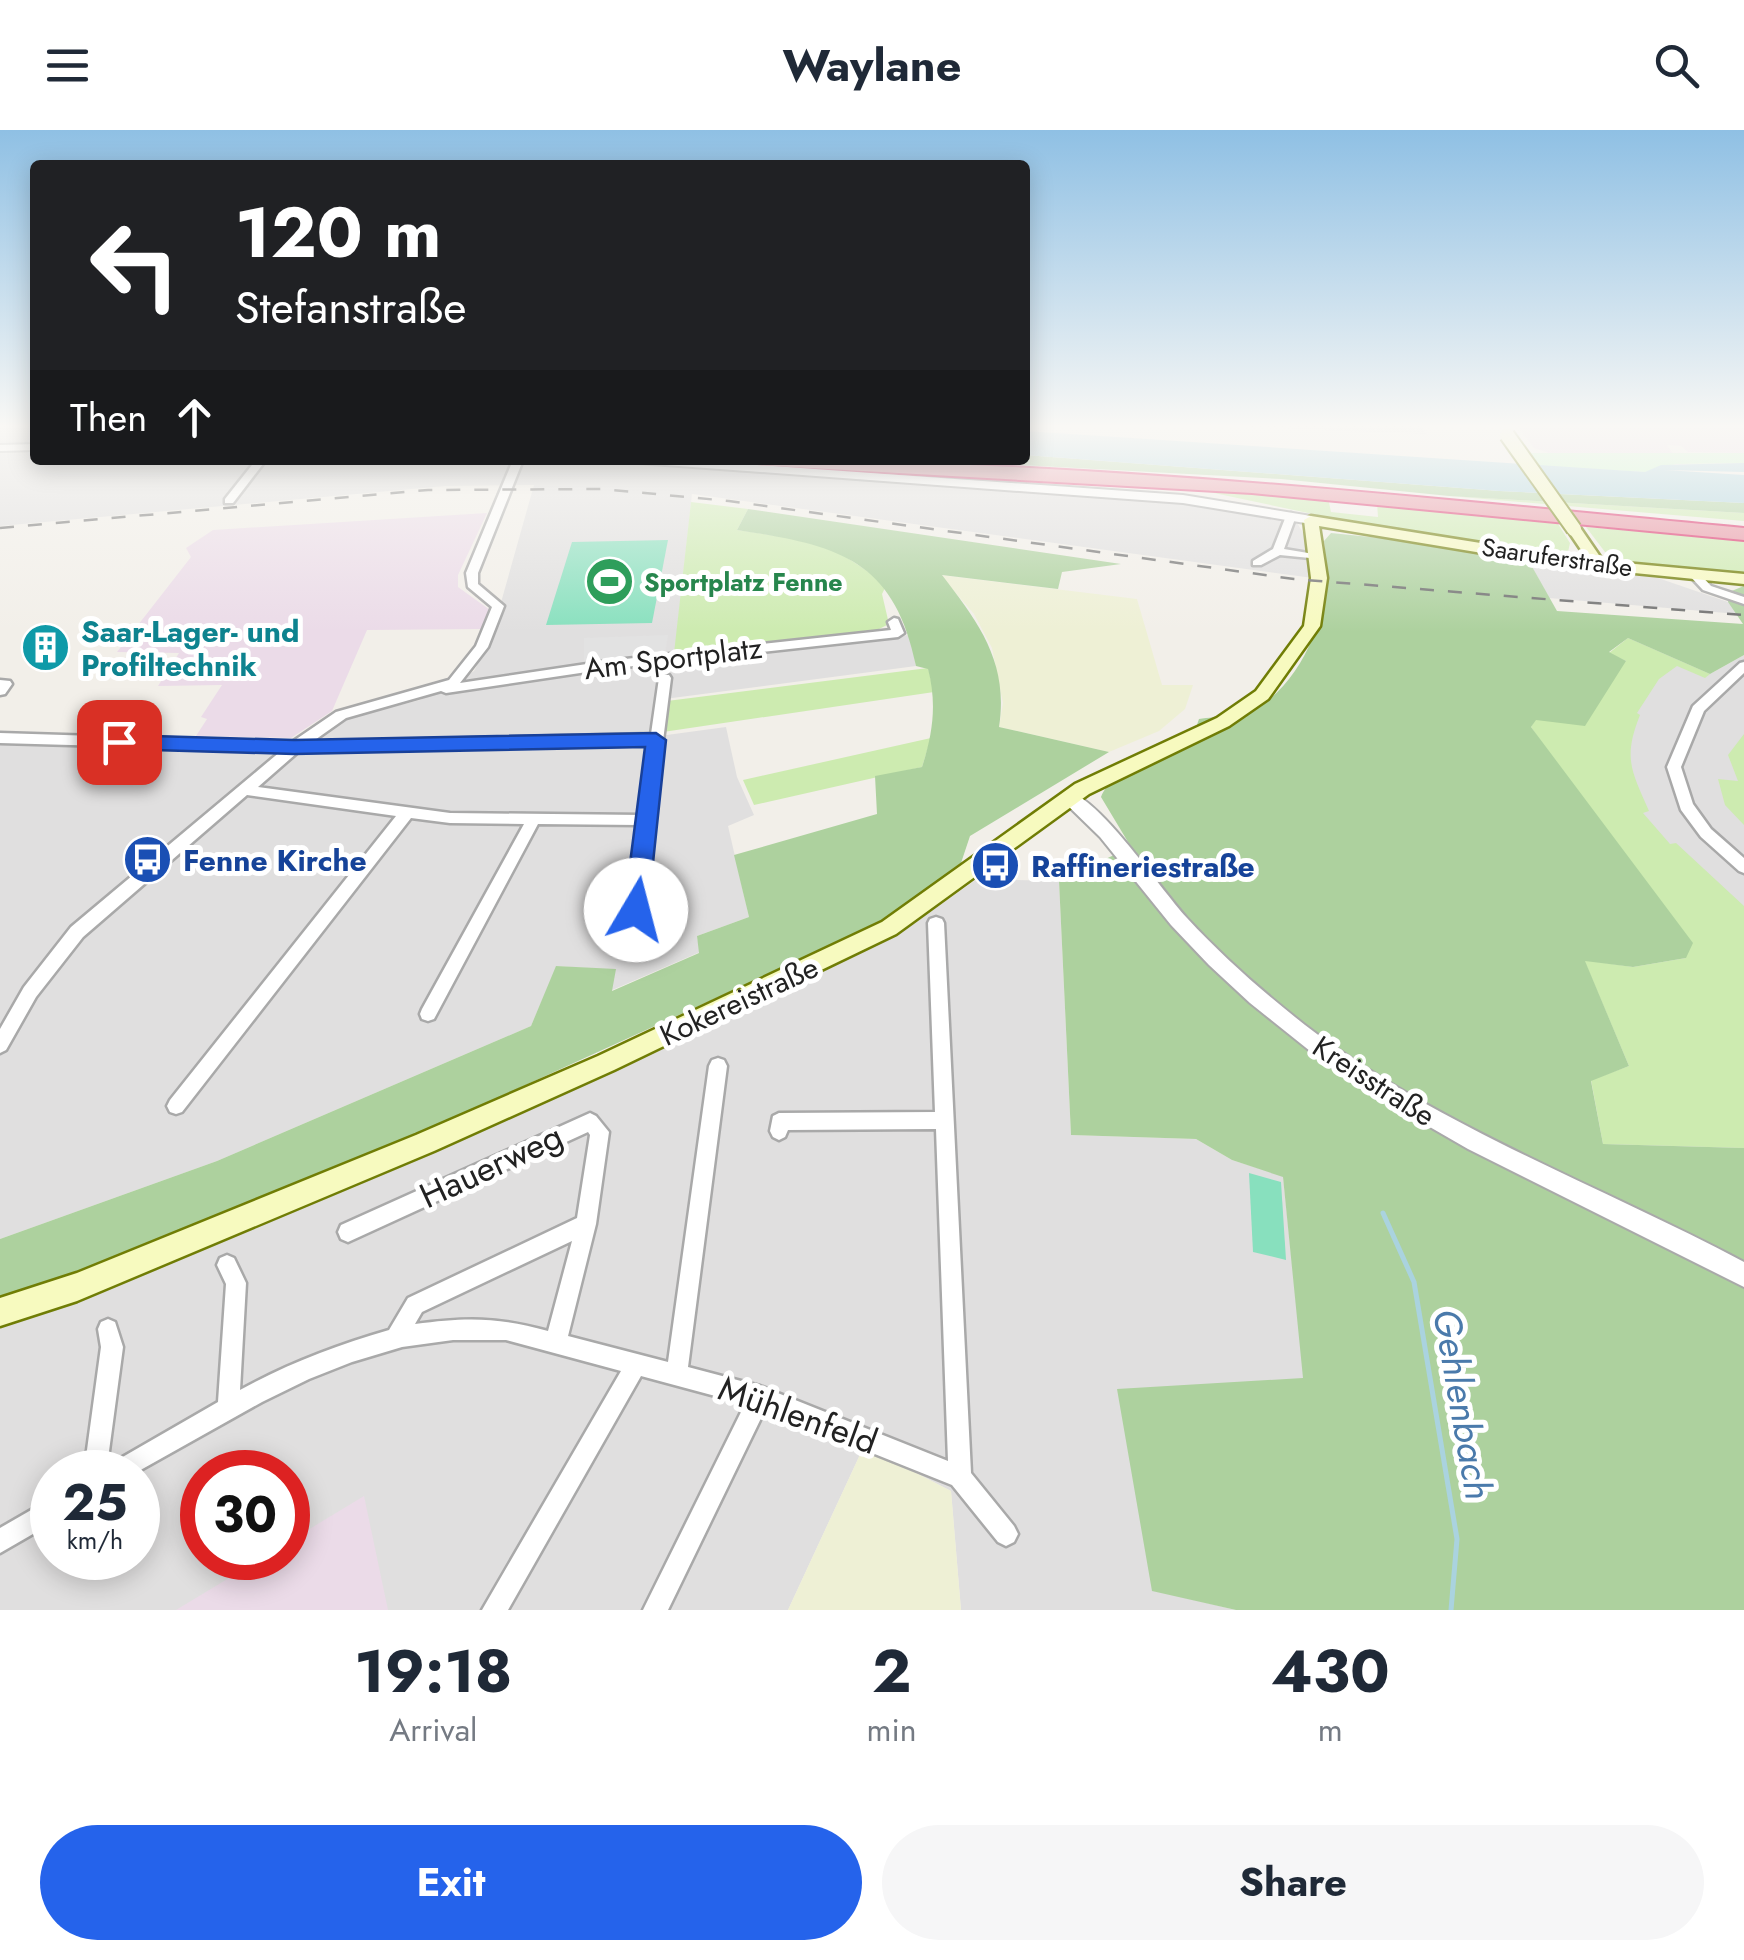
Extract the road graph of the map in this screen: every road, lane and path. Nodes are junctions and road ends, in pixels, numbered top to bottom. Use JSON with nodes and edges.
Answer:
{"nodes":[{"id":1,"x":235,"y":494,"type":"edge"},
{"id":2,"x":504,"y":494,"type":"edge"},
{"id":3,"x":1110,"y":494,"type":"edge"},
{"id":4,"x":1323,"y":494,"type":"edge"},
{"id":5,"x":1379,"y":494,"type":"edge"},
{"id":6,"x":1549,"y":494,"type":"edge"},
{"id":7,"x":229,"y":502,"type":"dead end"},
{"id":8,"x":1291,"y":516,"type":"junction"},
{"id":9,"x":1311,"y":520,"type":"junction"},
{"id":10,"x":1744,"y":530,"type":"edge"},
{"id":11,"x":1577,"y":533,"type":"junction"},
{"id":12,"x":1278,"y":551,"type":"junction"},
{"id":13,"x":1316,"y":557,"type":"junction"},
{"id":14,"x":1554,"y":561,"type":"junction"},
{"id":15,"x":1257,"y":563,"type":"dead end"},
{"id":16,"x":1600,"y":566,"type":"junction"},
{"id":17,"x":1694,"y":574,"type":"junction"},
{"id":18,"x":1744,"y":579,"type":"edge"},
{"id":19,"x":1744,"y":601,"type":"edge"},
{"id":20,"x":894,"y":622,"type":"dead end"},
{"id":21,"x":1744,"y":666,"type":"edge"},
{"id":22,"x":665,"y":678,"type":"dead end"},
{"id":23,"x":437,"y":691,"type":"junction"},
{"id":24,"x":0,"y":738,"type":"edge"},
{"id":25,"x":656,"y":740,"type":"junction"},
{"id":26,"x":294,"y":747,"type":"junction"},
{"id":27,"x":246,"y":790,"type":"junction"},
{"id":28,"x":1069,"y":797,"type":"junction"},
{"id":29,"x":406,"y":814,"type":"junction"},
{"id":30,"x":534,"y":820,"type":"junction"},
{"id":31,"x":648,"y":820,"type":"junction"},
{"id":32,"x":1744,"y":868,"type":"edge"},
{"id":33,"x":636,"y":910,"type":"dead end"},
{"id":34,"x":936,"y":923,"type":"dead end"},
{"id":35,"x":428,"y":1014,"type":"dead end"},
{"id":36,"x":0,"y":1045,"type":"edge"},
{"id":37,"x":718,"y":1066,"type":"dead end"},
{"id":38,"x":176,"y":1106,"type":"dead end"},
{"id":39,"x":942,"y":1120,"type":"junction"},
{"id":40,"x":779,"y":1131,"type":"dead end"},
{"id":41,"x":586,"y":1224,"type":"junction"},
{"id":42,"x":348,"y":1232,"type":"dead end"},
{"id":43,"x":227,"y":1265,"type":"dead end"},
{"id":44,"x":1744,"y":1275,"type":"edge"},
{"id":45,"x":0,"y":1312,"type":"edge"},
{"id":46,"x":108,"y":1329,"type":"dead end"},
{"id":47,"x":397,"y":1335,"type":"junction"},
{"id":48,"x":556,"y":1342,"type":"junction"},
{"id":49,"x":637,"y":1363,"type":"junction"},
{"id":50,"x":677,"y":1373,"type":"junction"},
{"id":51,"x":760,"y":1397,"type":"junction"},
{"id":52,"x":228,"y":1409,"type":"junction"},
{"id":53,"x":98,"y":1450,"type":"edge"},
{"id":54,"x":155,"y":1450,"type":"edge"},
{"id":55,"x":960,"y":1477,"type":"junction"},
{"id":56,"x":30,"y":1523,"type":"edge"},
{"id":57,"x":1006,"y":1534,"type":"dead end"},
{"id":58,"x":0,"y":1541,"type":"edge"},
{"id":59,"x":494,"y":1610,"type":"edge"},
{"id":60,"x":655,"y":1610,"type":"edge"}],
"edges":[{"from":1,"to":7,"type":"street"},
{"from":2,"to":23,"type":"street"},
{"from":3,"to":8,"type":"street"},
{"from":4,"to":10,"type":"highway"},
{"from":5,"to":10,"type":"highway"},
{"from":6,"to":11,"type":"main road","bridge":true},
{"from":8,"to":9,"type":"street"},
{"from":8,"to":12,"type":"street"},
{"from":9,"to":13,"type":"main road","name":"Kokereistraße"},
{"from":9,"to":14,"type":"main road","name":"Saaruferstraße"},
{"from":11,"to":14,"type":"main road"},
{"from":11,"to":16,"type":"main road"},
{"from":12,"to":13,"type":"street"},
{"from":12,"to":15,"type":"street"},
{"from":13,"to":28,"type":"main road","name":"Kokereistraße"},
{"from":14,"to":16,"type":"main road","name":"Saaruferstraße"},
{"from":16,"to":17,"type":"main road","name":"Saaruferstraße"},
{"from":17,"to":18,"type":"main road","name":"Saaruferstraße"},
{"from":17,"to":19,"type":"street"},
{"from":20,"to":23,"type":"street","name":"Am Sportplatz"},
{"from":21,"to":32,"type":"street"},
{"from":22,"to":25,"type":"street"},
{"from":23,"to":26,"type":"street"},
{"from":24,"to":26,"type":"street"},
{"from":25,"to":26,"type":"street"},
{"from":25,"to":31,"type":"street"},
{"from":26,"to":27,"type":"street"},
{"from":27,"to":29,"type":"street"},
{"from":27,"to":36,"type":"street"},
{"from":28,"to":44,"type":"street","name":"Kreisstraße"},
{"from":28,"to":45,"type":"main road","name":"Kokereistraße"},
{"from":29,"to":30,"type":"street"},
{"from":29,"to":38,"type":"street"},
{"from":30,"to":31,"type":"street"},
{"from":30,"to":35,"type":"street"},
{"from":31,"to":33,"type":"street"},
{"from":34,"to":39,"type":"street"},
{"from":37,"to":50,"type":"street"},
{"from":39,"to":40,"type":"street"},
{"from":39,"to":55,"type":"street"},
{"from":41,"to":42,"type":"street","name":"Hauerweg"},
{"from":41,"to":47,"type":"street"},
{"from":41,"to":48,"type":"street","name":"Hauerweg"},
{"from":43,"to":52,"type":"street"},
{"from":46,"to":53,"type":"street"},
{"from":47,"to":48,"type":"street","name":"Mühlenfeld"},
{"from":47,"to":52,"type":"street","name":"Mühlenfeld"},
{"from":48,"to":49,"type":"street","name":"Mühlenfeld"},
{"from":49,"to":50,"type":"street","name":"Mühlenfeld"},
{"from":49,"to":59,"type":"street"},
{"from":50,"to":51,"type":"street","name":"Mühlenfeld"},
{"from":51,"to":55,"type":"street","name":"Mühlenfeld"},
{"from":51,"to":60,"type":"street"},
{"from":52,"to":54,"type":"street","name":"Mühlenfeld"},
{"from":55,"to":57,"type":"street"},
{"from":56,"to":58,"type":"street"}]}
